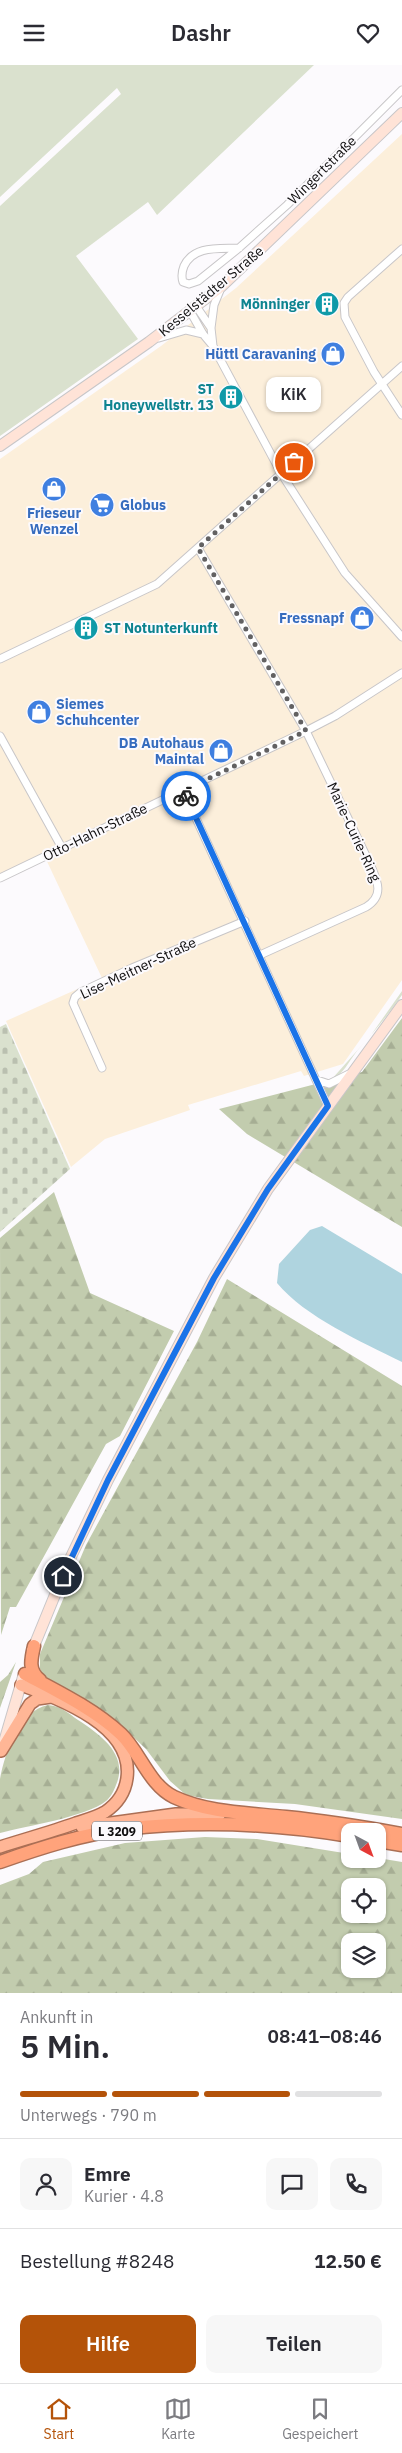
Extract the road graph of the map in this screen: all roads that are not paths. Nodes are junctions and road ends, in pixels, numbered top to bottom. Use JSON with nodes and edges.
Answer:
{"nodes":[{"id":1,"x":402,"y":90,"type":"edge"},
{"id":2,"x":402,"y":113,"type":"edge"},
{"id":3,"x":239,"y":248,"type":"junction"},
{"id":4,"x":402,"y":249,"type":"edge"},
{"id":5,"x":222,"y":285,"type":"junction"},
{"id":6,"x":193,"y":309,"type":"junction"},
{"id":7,"x":211,"y":328,"type":"junction"},
{"id":8,"x":202,"y":334,"type":"junction"},
{"id":9,"x":149,"y":342,"type":"junction"},
{"id":10,"x":214,"y":346,"type":"junction"},
{"id":11,"x":402,"y":365,"type":"edge"},
{"id":12,"x":382,"y":384,"type":"junction"},
{"id":13,"x":402,"y":415,"type":"edge"},
{"id":14,"x":0,"y":446,"type":"edge"},
{"id":15,"x":281,"y":473,"type":"junction"},
{"id":16,"x":198,"y":548,"type":"junction"},
{"id":17,"x":402,"y":637,"type":"edge"},
{"id":18,"x":0,"y":659,"type":"edge"},
{"id":19,"x":402,"y":673,"type":"edge"},
{"id":20,"x":306,"y":731,"type":"junction"},
{"id":21,"x":0,"y":736,"type":"edge"},
{"id":22,"x":183,"y":791,"type":"junction"},
{"id":23,"x":62,"y":849,"type":"junction"},
{"id":24,"x":0,"y":878,"type":"edge"},
{"id":25,"x":245,"y":921,"type":"junction"},
{"id":26,"x":260,"y":955,"type":"junction"},
{"id":27,"x":402,"y":1005,"type":"edge"},
{"id":28,"x":102,"y":1068,"type":"dead end"},
{"id":29,"x":352,"y":1073,"type":"junction"},
{"id":30,"x":317,"y":1080,"type":"junction"},
{"id":31,"x":328,"y":1106,"type":"junction"},
{"id":32,"x":34,"y":1646,"type":"junction"},
{"id":33,"x":23,"y":1679,"type":"junction"},
{"id":34,"x":53,"y":1693,"type":"junction"},
{"id":35,"x":1,"y":1753,"type":"edge"},
{"id":36,"x":240,"y":1813,"type":"junction"},
{"id":37,"x":46,"y":1833,"type":"junction"},
{"id":38,"x":402,"y":1834,"type":"edge"},
{"id":39,"x":341,"y":1835,"type":"edge"},
{"id":40,"x":386,"y":1842,"type":"edge"},
{"id":41,"x":402,"y":1845,"type":"edge"},
{"id":42,"x":0,"y":1847,"type":"edge"},
{"id":43,"x":0,"y":1862,"type":"edge"}],
"edges":[{"from":1,"to":3,"type":"street","name":"Wingertstraße"},
{"from":2,"to":5,"type":"main road","name":"Kesselstädter Straße"},
{"from":3,"to":3,"type":"street","name":"Wingertstraße"},
{"from":4,"to":12,"type":"street"},
{"from":5,"to":6,"type":"main road","name":"Kesselstädter Straße"},
{"from":5,"to":7,"type":"street"},
{"from":6,"to":7,"type":"street"},
{"from":6,"to":8,"type":"street"},
{"from":6,"to":9,"type":"main road","name":"Kesselstädter Straße"},
{"from":7,"to":10,"type":"street"},
{"from":8,"to":9,"type":"street"},
{"from":8,"to":10,"type":"street"},
{"from":9,"to":14,"type":"main road","name":"Kesselstädter Straße"},
{"from":10,"to":15,"type":"street"},
{"from":11,"to":12,"type":"street"},
{"from":12,"to":13,"type":"street"},
{"from":12,"to":15,"type":"street"},
{"from":15,"to":16,"type":"street"},
{"from":15,"to":17,"type":"street"},
{"from":16,"to":18,"type":"street"},
{"from":16,"to":20,"type":"street","name":"Marie-Curie-Ring"},
{"from":19,"to":20,"type":"street","name":"Otto-Hahn-Straße"},
{"from":20,"to":22,"type":"street","name":"Otto-Hahn-Straße"},
{"from":20,"to":26,"type":"street","name":"Marie-Curie-Ring"},
{"from":21,"to":23,"type":"street"},
{"from":22,"to":23,"type":"street","name":"Otto-Hahn-Straße"},
{"from":22,"to":25,"type":"street"},
{"from":23,"to":24,"type":"street","name":"Otto-Hahn-Straße"},
{"from":25,"to":26,"type":"street"},
{"from":25,"to":28,"type":"street","name":"Lise-Meitner-Straße"},
{"from":26,"to":30,"type":"street"},
{"from":27,"to":29,"type":"main road"},
{"from":29,"to":30,"type":"street"},
{"from":29,"to":31,"type":"main road"},
{"from":30,"to":31,"type":"street"},
{"from":31,"to":32,"type":"main road"},
{"from":32,"to":33,"type":"main road"},
{"from":32,"to":34,"type":"highway"},
{"from":33,"to":34,"type":"highway"},
{"from":33,"to":35,"type":"main road"},
{"from":34,"to":35,"type":"highway"},
{"from":34,"to":36,"type":"highway"},
{"from":34,"to":37,"type":"highway"},
{"from":36,"to":37,"type":"highway","number":"L 3209"},
{"from":36,"to":38,"type":"highway","number":"L 3209"},
{"from":37,"to":42,"type":"highway","number":"L 3209"},
{"from":39,"to":43,"type":"highway","number":"L 3209"},
{"from":40,"to":41,"type":"highway"}]}
